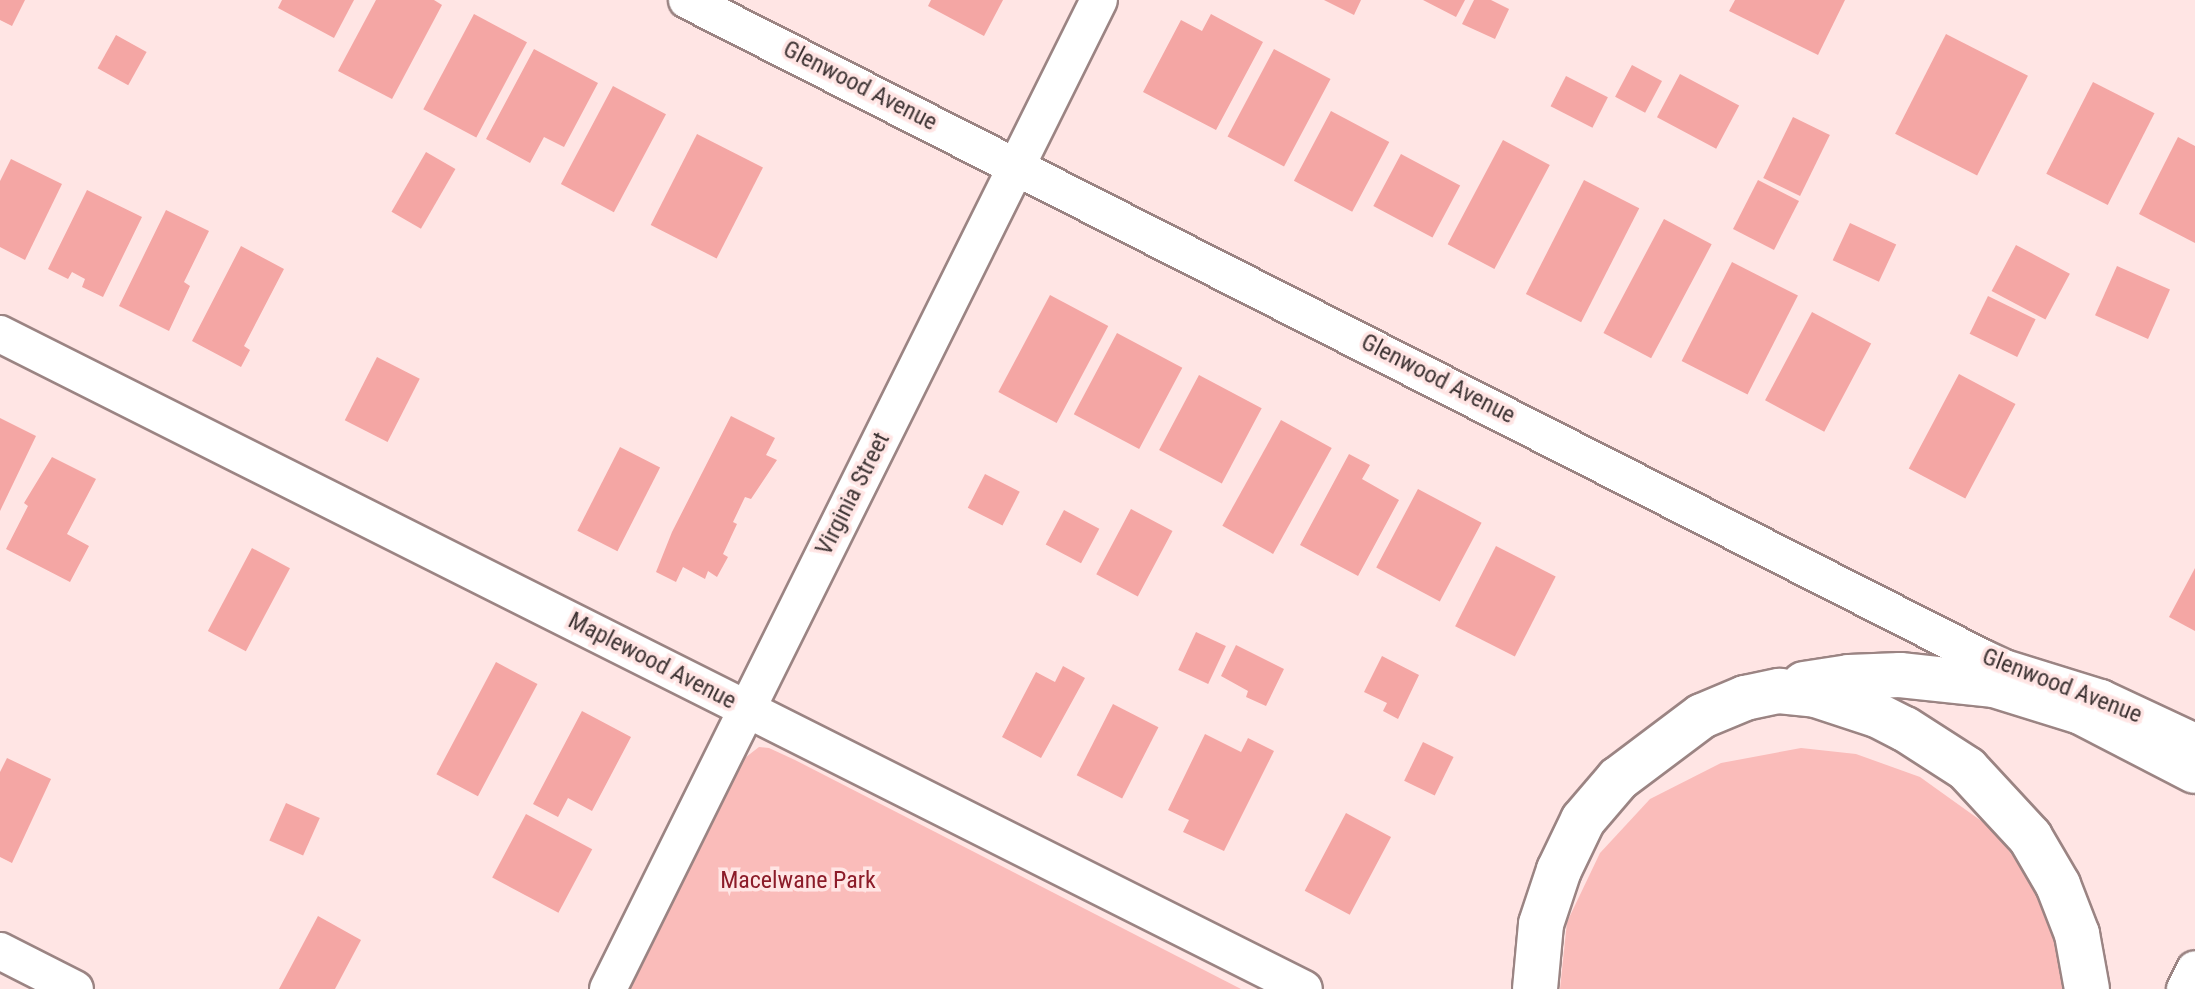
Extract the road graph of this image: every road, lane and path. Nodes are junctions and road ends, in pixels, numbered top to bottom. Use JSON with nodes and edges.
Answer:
{"nodes":[{"id":1,"x":687,"y":0,"type":"edge"},
{"id":2,"x":1099,"y":0,"type":"edge"},
{"id":3,"x":1017,"y":165,"type":"junction"},
{"id":4,"x":0,"y":334,"type":"edge"},
{"id":5,"x":1779,"y":691,"type":"junction"},
{"id":6,"x":745,"y":708,"type":"junction"},
{"id":7,"x":2195,"y":742,"type":"edge"},
{"id":8,"x":2195,"y":771,"type":"edge"},
{"id":9,"x":0,"y":951,"type":"edge"},
{"id":10,"x":2195,"y":969,"type":"edge"},
{"id":11,"x":75,"y":989,"type":"edge"},
{"id":12,"x":608,"y":989,"type":"edge"},
{"id":13,"x":1304,"y":989,"type":"edge"},
{"id":14,"x":1535,"y":989,"type":"edge"},
{"id":15,"x":2087,"y":989,"type":"edge"},
{"id":16,"x":2185,"y":989,"type":"edge"}],
"edges":[{"from":1,"to":3,"type":"street","name":"Glenwood Avenue"},
{"from":2,"to":3,"type":"street","name":"Virginia Street"},
{"from":3,"to":6,"type":"street","name":"Virginia Street"},
{"from":3,"to":7,"type":"street","name":"Glenwood Avenue"},
{"from":4,"to":6,"type":"street","name":"Maplewood Avenue"},
{"from":5,"to":8,"type":"highway"},
{"from":5,"to":14,"type":"highway"},
{"from":5,"to":15,"type":"highway"},
{"from":6,"to":12,"type":"street","name":"Virginia Street"},
{"from":6,"to":13,"type":"street","name":"Maplewood Avenue"},
{"from":9,"to":11,"type":"street"},
{"from":10,"to":16,"type":"street"}]}
